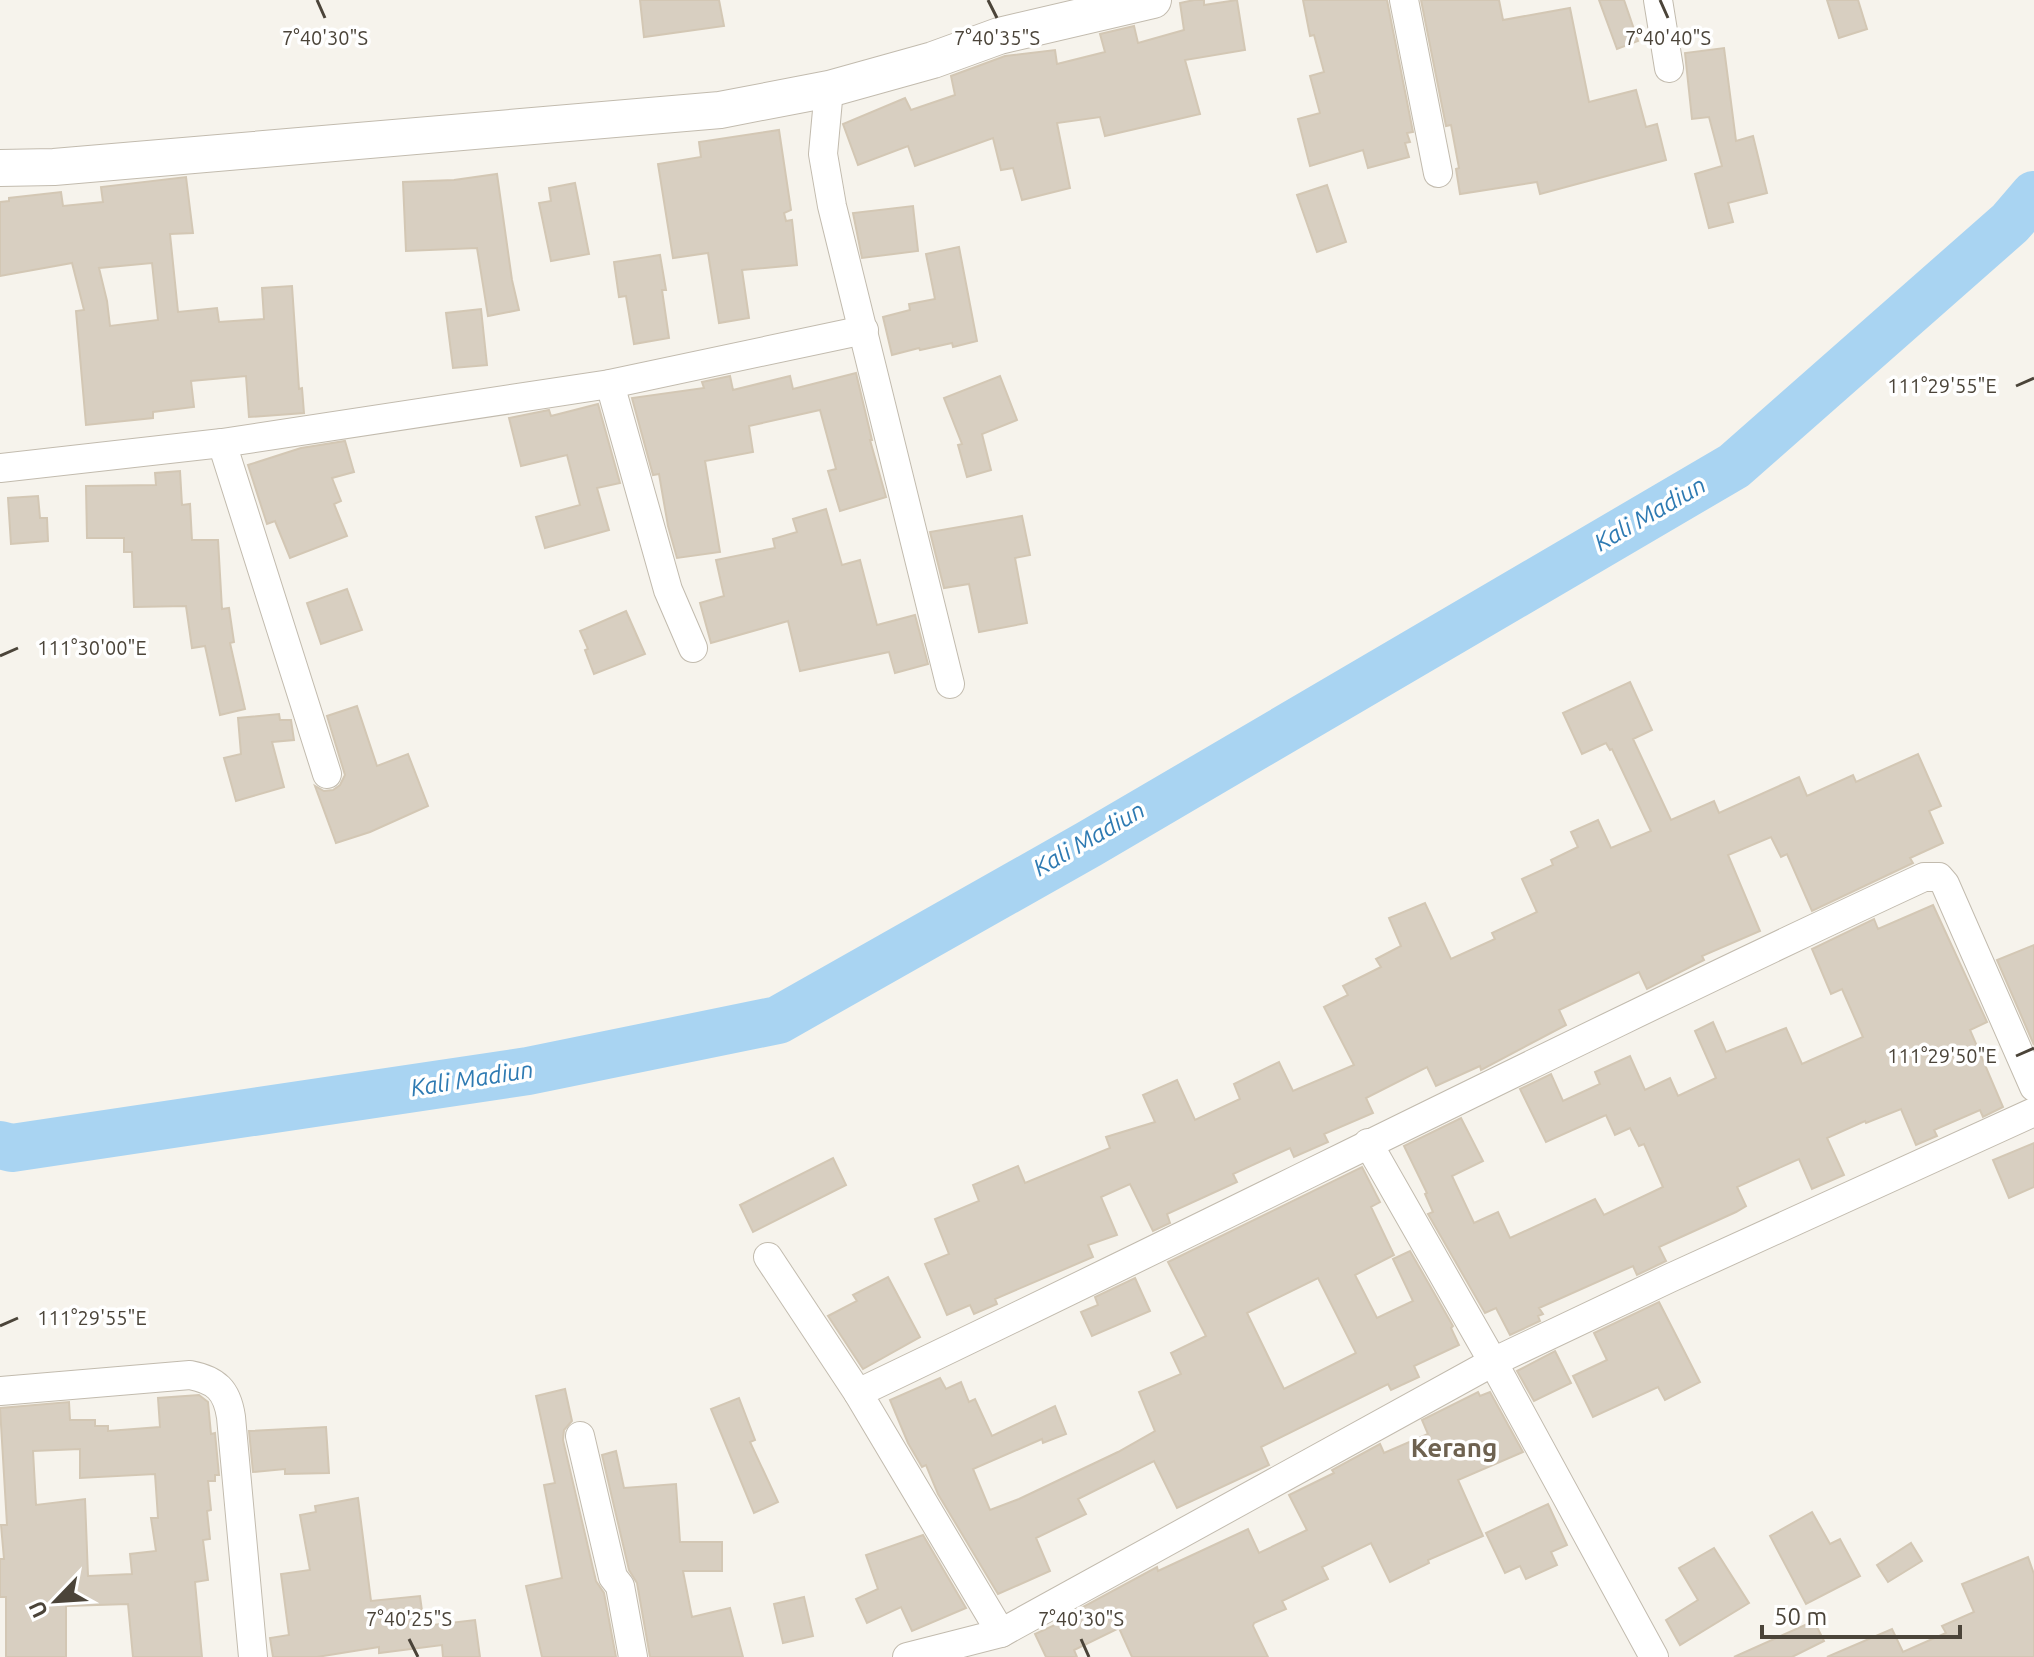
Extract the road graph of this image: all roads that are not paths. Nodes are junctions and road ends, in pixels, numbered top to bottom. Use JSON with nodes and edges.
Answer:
{"nodes":[{"id":1,"x":1153,"y":0,"type":"edge"},
{"id":2,"x":1404,"y":0,"type":"edge"},
{"id":3,"x":1658,"y":0,"type":"edge"},
{"id":4,"x":1075,"y":9,"type":"edge"},
{"id":5,"x":1669,"y":68,"type":"dead end"},
{"id":6,"x":829,"y":89,"type":"junction"},
{"id":7,"x":0,"y":168,"type":"edge"},
{"id":8,"x":1438,"y":173,"type":"dead end"},
{"id":9,"x":864,"y":330,"type":"junction"},
{"id":10,"x":610,"y":384,"type":"junction"},
{"id":11,"x":222,"y":443,"type":"junction"},
{"id":12,"x":0,"y":468,"type":"edge"},
{"id":13,"x":693,"y":648,"type":"dead end"},
{"id":14,"x":950,"y":684,"type":"dead end"},
{"id":15,"x":327,"y":774,"type":"dead end"},
{"id":16,"x":2034,"y":1087,"type":"edge"},
{"id":17,"x":2034,"y":1112,"type":"edge"},
{"id":18,"x":1368,"y":1143,"type":"junction"},
{"id":19,"x":768,"y":1257,"type":"dead end"},
{"id":20,"x":1493,"y":1362,"type":"junction"},
{"id":21,"x":0,"y":1391,"type":"edge"},
{"id":22,"x":858,"y":1393,"type":"junction"},
{"id":23,"x":580,"y":1436,"type":"dead end"},
{"id":24,"x":1001,"y":1633,"type":"junction"},
{"id":25,"x":253,"y":1657,"type":"edge"},
{"id":26,"x":633,"y":1657,"type":"edge"},
{"id":27,"x":907,"y":1657,"type":"edge"},
{"id":28,"x":1654,"y":1657,"type":"edge"}],
"edges":[{"from":1,"to":4,"type":"street"},
{"from":2,"to":8,"type":"street"},
{"from":3,"to":5,"type":"street"},
{"from":4,"to":6,"type":"street"},
{"from":6,"to":7,"type":"street"},
{"from":6,"to":9,"type":"street"},
{"from":9,"to":10,"type":"street"},
{"from":9,"to":14,"type":"street"},
{"from":10,"to":11,"type":"street"},
{"from":10,"to":13,"type":"street"},
{"from":11,"to":12,"type":"street"},
{"from":11,"to":15,"type":"street"},
{"from":16,"to":18,"type":"street"},
{"from":17,"to":20,"type":"street"},
{"from":18,"to":20,"type":"street"},
{"from":18,"to":22,"type":"street"},
{"from":19,"to":22,"type":"street"},
{"from":20,"to":24,"type":"street"},
{"from":20,"to":28,"type":"street"},
{"from":21,"to":25,"type":"street"},
{"from":22,"to":24,"type":"street"},
{"from":23,"to":26,"type":"street"},
{"from":24,"to":27,"type":"street"}]}
